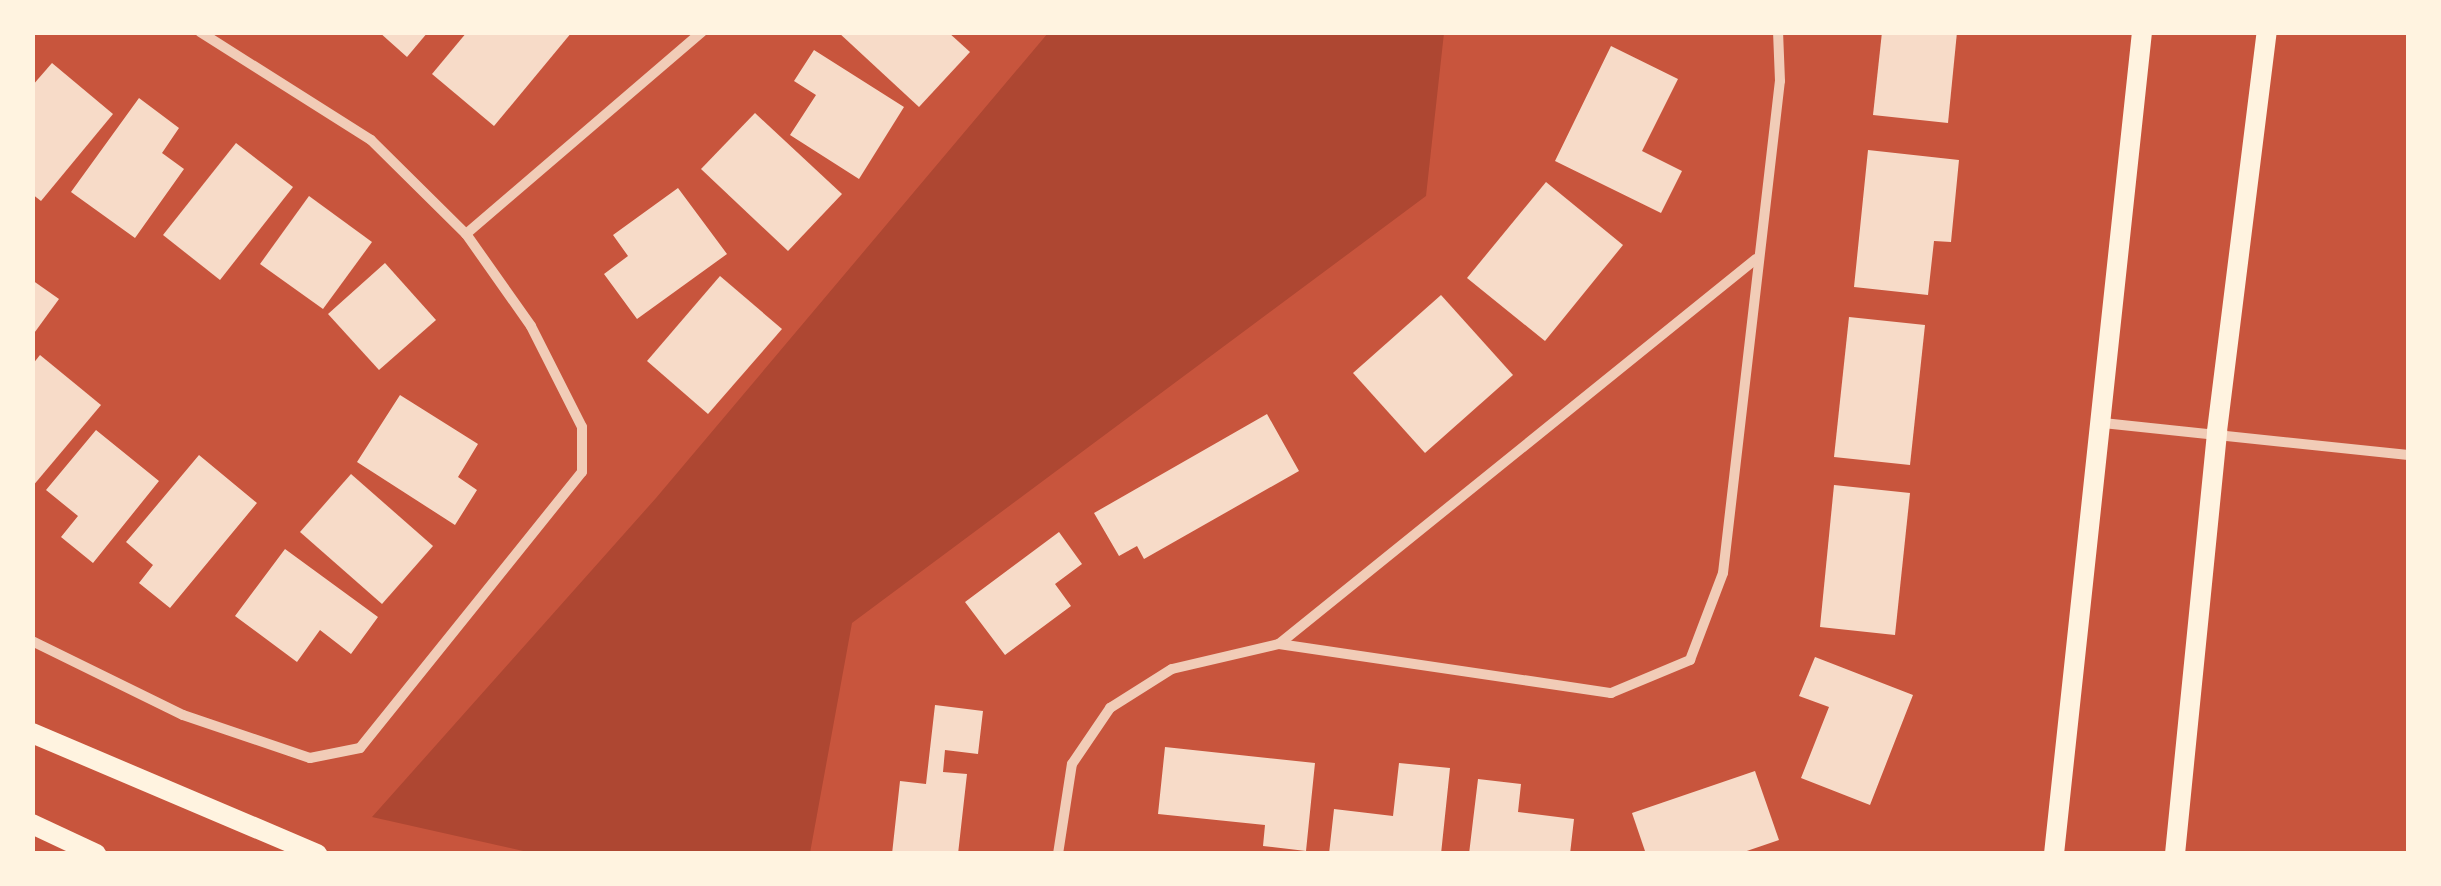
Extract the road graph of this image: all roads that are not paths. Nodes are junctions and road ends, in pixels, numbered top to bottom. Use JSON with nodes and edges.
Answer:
{"nodes":[{"id":1,"x":200,"y":32,"type":"edge"},
{"id":2,"x":702,"y":32,"type":"edge"},
{"id":3,"x":1778,"y":32,"type":"edge"},
{"id":4,"x":2142,"y":32,"type":"edge"},
{"id":5,"x":2267,"y":32,"type":"edge"},
{"id":6,"x":466,"y":234,"type":"junction"},
{"id":7,"x":1756,"y":258,"type":"junction"},
{"id":8,"x":2104,"y":423,"type":"junction"},
{"id":9,"x":2216,"y":432,"type":"junction"},
{"id":10,"x":2408,"y":454,"type":"edge"},
{"id":11,"x":32,"y":641,"type":"edge"},
{"id":12,"x":1279,"y":644,"type":"junction"},
{"id":13,"x":32,"y":733,"type":"edge"},
{"id":14,"x":32,"y":824,"type":"edge"},
{"id":15,"x":96,"y":854,"type":"edge"},
{"id":16,"x":317,"y":854,"type":"edge"},
{"id":17,"x":1058,"y":854,"type":"edge"},
{"id":18,"x":2054,"y":854,"type":"edge"},
{"id":19,"x":2175,"y":854,"type":"edge"}],
"edges":[{"from":1,"to":6,"type":"street"},
{"from":2,"to":6,"type":"street"},
{"from":3,"to":7,"type":"street"},
{"from":4,"to":8,"type":"main road"},
{"from":5,"to":9,"type":"main road"},
{"from":6,"to":11,"type":"street"},
{"from":7,"to":12,"type":"street"},
{"from":7,"to":12,"type":"street"},
{"from":8,"to":9,"type":"street"},
{"from":8,"to":18,"type":"main road"},
{"from":9,"to":10,"type":"street"},
{"from":9,"to":19,"type":"main road"},
{"from":12,"to":17,"type":"street"},
{"from":13,"to":16,"type":"main road"},
{"from":14,"to":15,"type":"main road"}]}
